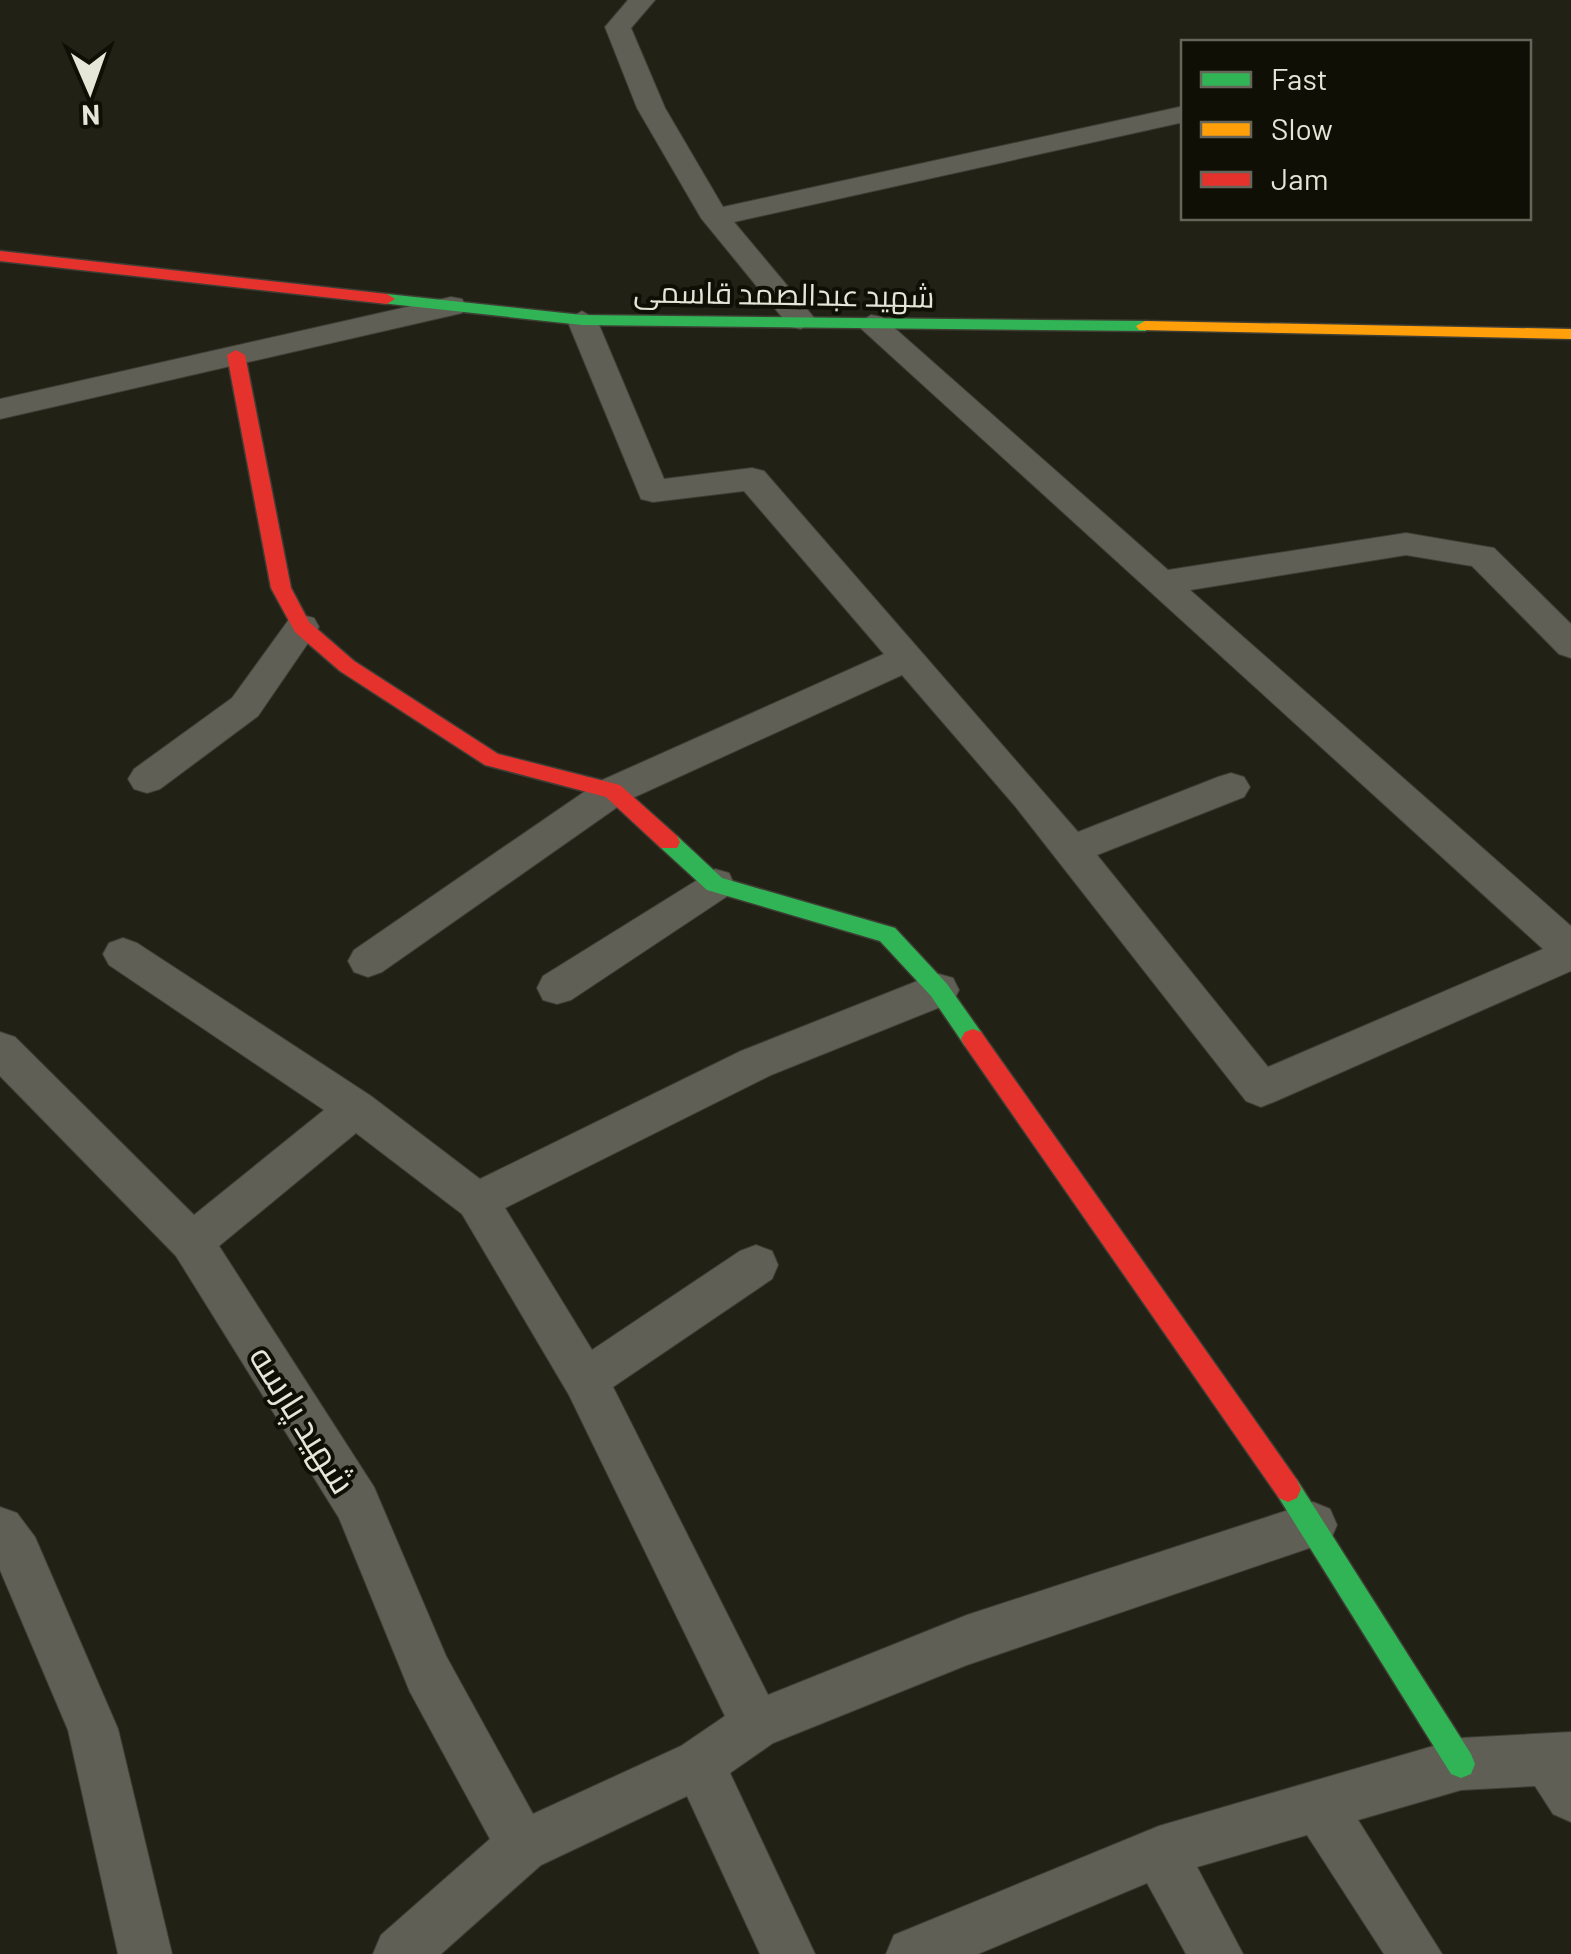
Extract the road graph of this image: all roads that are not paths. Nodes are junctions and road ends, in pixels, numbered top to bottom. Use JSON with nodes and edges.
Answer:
{"nodes":[{"id":1,"x":642,"y":0,"type":"edge"},
{"id":2,"x":1181,"y":115,"type":"edge"},
{"id":3,"x":715,"y":218,"type":"junction"},
{"id":4,"x":0,"y":256,"type":"edge"},
{"id":5,"x":451,"y":306,"type":"junction"},
{"id":6,"x":582,"y":320,"type":"junction"},
{"id":7,"x":800,"y":320,"type":"junction"},
{"id":8,"x":871,"y":324,"type":"junction"},
{"id":9,"x":1571,"y":334,"type":"edge"},
{"id":10,"x":236,"y":355,"type":"junction"},
{"id":11,"x":0,"y":410,"type":"edge"},
{"id":12,"x":1161,"y":583,"type":"junction"},
{"id":13,"x":302,"y":628,"type":"junction"},
{"id":14,"x":1571,"y":645,"type":"edge"},
{"id":15,"x":905,"y":659,"type":"junction"},
{"id":16,"x":148,"y":779,"type":"dead end"},
{"id":17,"x":1230,"y":786,"type":"dead end"},
{"id":18,"x":613,"y":791,"type":"junction"},
{"id":19,"x":1071,"y":850,"type":"junction"},
{"id":20,"x":715,"y":884,"type":"junction"},
{"id":21,"x":1571,"y":952,"type":"edge"},
{"id":22,"x":124,"y":954,"type":"dead end"},
{"id":23,"x":368,"y":961,"type":"dead end"},
{"id":24,"x":556,"y":988,"type":"dead end"},
{"id":25,"x":939,"y":990,"type":"junction"},
{"id":26,"x":0,"y":1050,"type":"edge"},
{"id":27,"x":356,"y":1109,"type":"junction"},
{"id":28,"x":477,"y":1201,"type":"junction"},
{"id":29,"x":192,"y":1242,"type":"junction"},
{"id":30,"x":756,"y":1265,"type":"dead end"},
{"id":31,"x":585,"y":1380,"type":"junction"},
{"id":32,"x":1313,"y":1525,"type":"junction"},
{"id":33,"x":0,"y":1530,"type":"edge"},
{"id":34,"x":756,"y":1725,"type":"junction"},
{"id":35,"x":700,"y":1764,"type":"junction"},
{"id":36,"x":1461,"y":1764,"type":"junction"},
{"id":37,"x":1563,"y":1771,"type":"edge"},
{"id":38,"x":1318,"y":1805,"type":"junction"},
{"id":39,"x":522,"y":1846,"type":"junction"},
{"id":40,"x":1159,"y":1852,"type":"junction"},
{"id":41,"x":146,"y":1954,"type":"edge"},
{"id":42,"x":400,"y":1954,"type":"edge"},
{"id":43,"x":788,"y":1954,"type":"edge"},
{"id":44,"x":912,"y":1954,"type":"edge"},
{"id":45,"x":1216,"y":1954,"type":"edge"},
{"id":46,"x":1415,"y":1954,"type":"edge"}],
"edges":[{"from":1,"to":3,"type":"street"},
{"from":2,"to":3,"type":"street"},
{"from":3,"to":7,"type":"street"},
{"from":4,"to":5,"type":"street","name":"شهید عبدالصمد قاسمی"},
{"from":5,"to":6,"type":"street","name":"شهید عبدالصمد قاسمی"},
{"from":5,"to":10,"type":"street"},
{"from":6,"to":7,"type":"street","name":"شهید عبدالصمد قاسمی"},
{"from":6,"to":15,"type":"street"},
{"from":7,"to":8,"type":"street","name":"شهید عبدالصمد قاسمی"},
{"from":8,"to":9,"type":"street","name":"شهید عبدالصمد قاسمی"},
{"from":8,"to":12,"type":"street"},
{"from":10,"to":11,"type":"street"},
{"from":10,"to":13,"type":"street"},
{"from":12,"to":14,"type":"street"},
{"from":12,"to":21,"type":"street"},
{"from":13,"to":16,"type":"street"},
{"from":13,"to":18,"type":"street"},
{"from":15,"to":18,"type":"street"},
{"from":15,"to":19,"type":"street"},
{"from":17,"to":19,"type":"street"},
{"from":18,"to":20,"type":"street"},
{"from":18,"to":23,"type":"street"},
{"from":19,"to":21,"type":"street"},
{"from":20,"to":24,"type":"street"},
{"from":20,"to":25,"type":"street"},
{"from":22,"to":27,"type":"street"},
{"from":25,"to":28,"type":"street"},
{"from":25,"to":32,"type":"street"},
{"from":26,"to":29,"type":"street","name":"شهید پارسه"},
{"from":27,"to":28,"type":"street"},
{"from":27,"to":29,"type":"street"},
{"from":28,"to":31,"type":"street"},
{"from":29,"to":39,"type":"street","name":"شهید پارسه"},
{"from":30,"to":31,"type":"street"},
{"from":31,"to":34,"type":"street"},
{"from":32,"to":34,"type":"street"},
{"from":32,"to":36,"type":"street"},
{"from":33,"to":41,"type":"street"},
{"from":34,"to":35,"type":"street"},
{"from":35,"to":39,"type":"street"},
{"from":35,"to":43,"type":"street"},
{"from":36,"to":37,"type":"street"},
{"from":36,"to":38,"type":"street"},
{"from":38,"to":40,"type":"street"},
{"from":38,"to":46,"type":"street"},
{"from":39,"to":42,"type":"street"},
{"from":40,"to":44,"type":"street"},
{"from":40,"to":45,"type":"street"}]}
